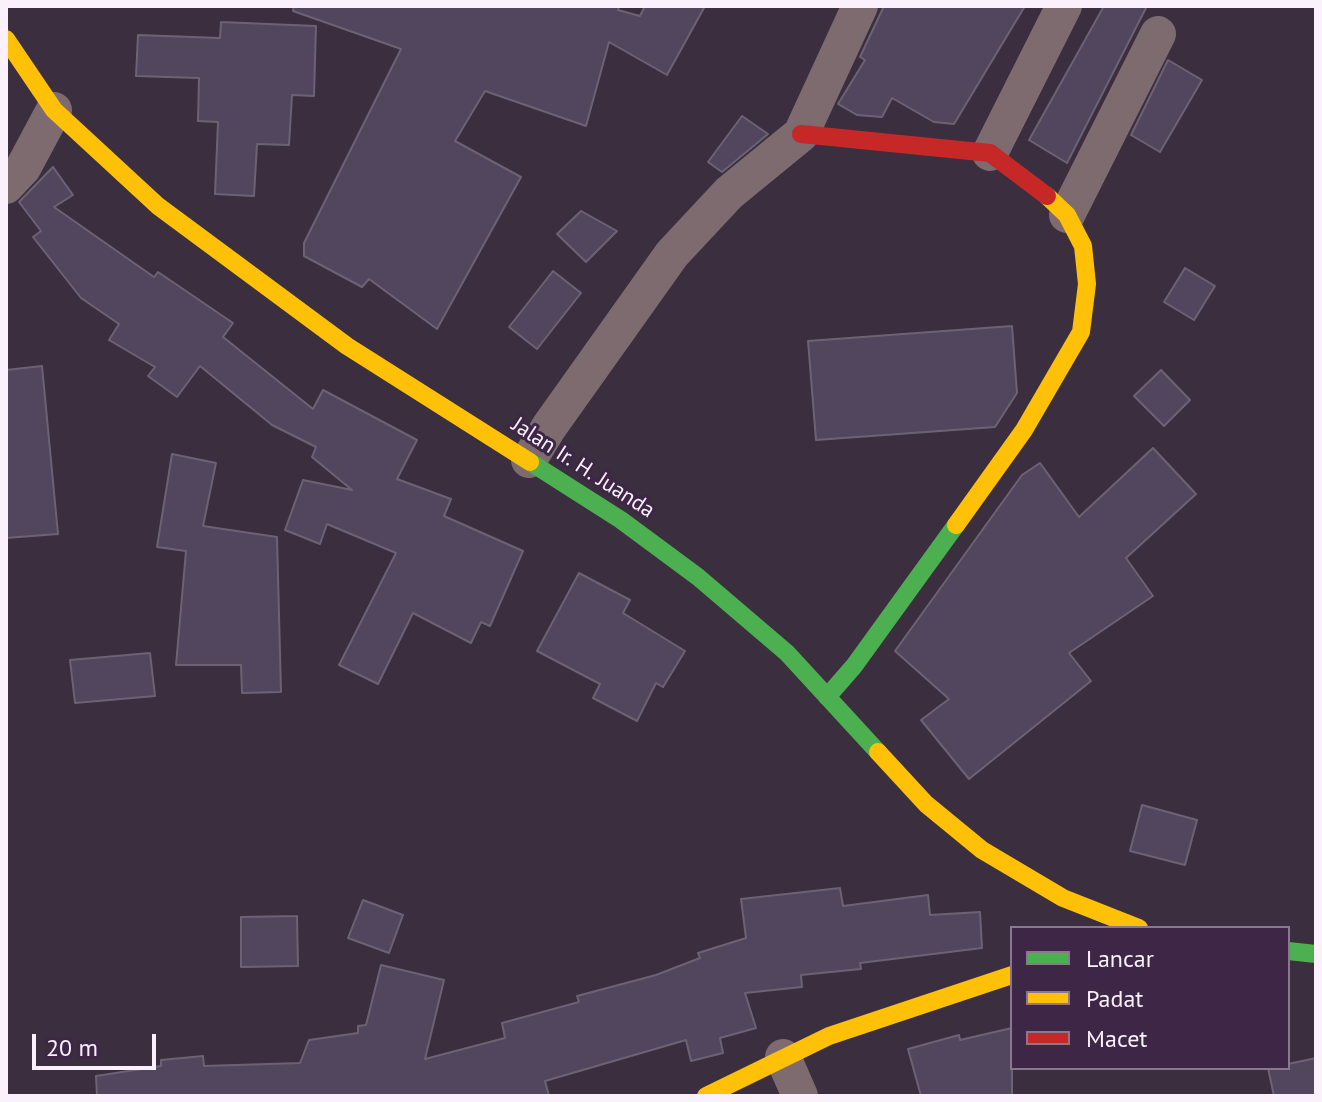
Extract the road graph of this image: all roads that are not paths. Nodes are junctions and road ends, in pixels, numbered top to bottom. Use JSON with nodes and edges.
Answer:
{"nodes":[{"id":1,"x":860,"y":6,"type":"edge"},
{"id":2,"x":1064,"y":6,"type":"edge"},
{"id":3,"x":1158,"y":34,"type":"dead end"},
{"id":4,"x":6,"y":39,"type":"edge"},
{"id":5,"x":54,"y":110,"type":"junction"},
{"id":6,"x":801,"y":134,"type":"junction"},
{"id":7,"x":990,"y":153,"type":"junction"},
{"id":8,"x":6,"y":186,"type":"edge"},
{"id":9,"x":1067,"y":215,"type":"junction"},
{"id":10,"x":529,"y":460,"type":"junction"},
{"id":11,"x":827,"y":697,"type":"junction"},
{"id":12,"x":1134,"y":926,"type":"edge"},
{"id":13,"x":1290,"y":951,"type":"edge"},
{"id":14,"x":1316,"y":954,"type":"edge"},
{"id":15,"x":1010,"y":976,"type":"edge"},
{"id":16,"x":783,"y":1057,"type":"junction"},
{"id":17,"x":706,"y":1096,"type":"edge"},
{"id":18,"x":800,"y":1096,"type":"edge"}],
"edges":[{"from":1,"to":6,"type":"street"},
{"from":2,"to":7,"type":"street"},
{"from":3,"to":9,"type":"street"},
{"from":4,"to":5,"type":"street","name":"Jalan Ir. H. Juanda"},
{"from":5,"to":8,"type":"street"},
{"from":5,"to":10,"type":"street","name":"Jalan Ir. H. Juanda"},
{"from":6,"to":7,"type":"street"},
{"from":6,"to":10,"type":"street"},
{"from":7,"to":9,"type":"street"},
{"from":9,"to":11,"type":"street"},
{"from":10,"to":11,"type":"street","name":"Jalan Ir. H. Juanda"},
{"from":11,"to":12,"type":"street","name":"Jalan Ir. H. Juanda"},
{"from":13,"to":14,"type":"street"},
{"from":15,"to":16,"type":"street"},
{"from":16,"to":17,"type":"street"},
{"from":16,"to":18,"type":"street"}]}
